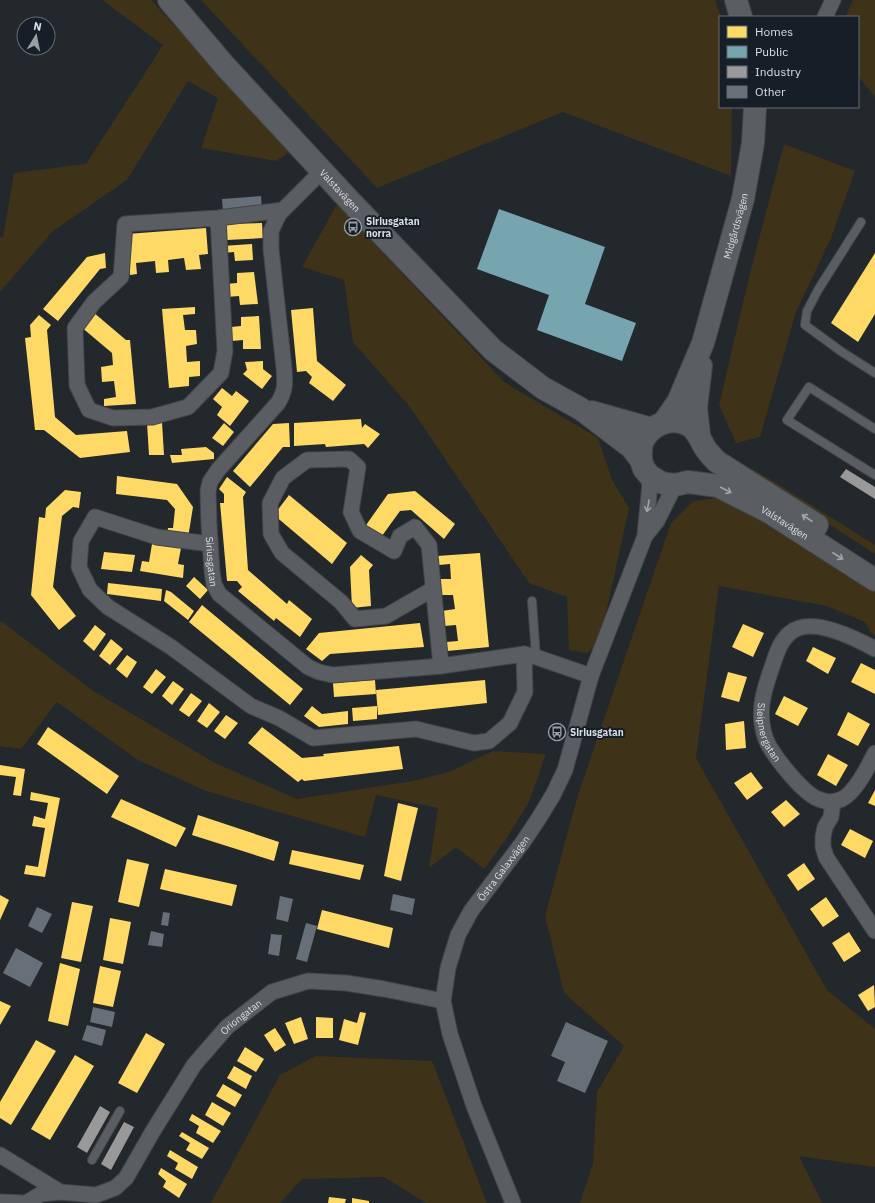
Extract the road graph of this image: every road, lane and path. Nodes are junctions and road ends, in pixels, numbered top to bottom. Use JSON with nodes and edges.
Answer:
{"nodes":[{"id":1,"x":169,"y":0,"type":"edge"},
{"id":2,"x":736,"y":0,"type":"edge"},
{"id":3,"x":833,"y":0,"type":"edge"},
{"id":4,"x":741,"y":16,"type":"edge"},
{"id":5,"x":825,"y":16,"type":"edge"},
{"id":6,"x":755,"y":108,"type":"edge"},
{"id":7,"x":322,"y":171,"type":"junction"},
{"id":8,"x":283,"y":210,"type":"junction"},
{"id":9,"x":218,"y":218,"type":"junction"},
{"id":10,"x":861,"y":222,"type":"dead end"},
{"id":11,"x":704,"y":343,"type":"junction"},
{"id":12,"x":875,"y":373,"type":"edge"},
{"id":13,"x":581,"y":410,"type":"junction"},
{"id":14,"x":658,"y":426,"type":"junction"},
{"id":15,"x":875,"y":429,"type":"edge"},
{"id":16,"x":702,"y":441,"type":"junction"},
{"id":17,"x":646,"y":468,"type":"junction"},
{"id":18,"x":875,"y":476,"type":"edge"},
{"id":19,"x":681,"y":484,"type":"junction"},
{"id":20,"x":645,"y":536,"type":"junction"},
{"id":21,"x":210,"y":544,"type":"junction"},
{"id":22,"x":875,"y":562,"type":"edge"},
{"id":23,"x":875,"y":580,"type":"edge"},
{"id":24,"x":433,"y":589,"type":"junction"},
{"id":25,"x":532,"y":601,"type":"dead end"},
{"id":26,"x":875,"y":649,"type":"edge"},
{"id":27,"x":530,"y":655,"type":"junction"},
{"id":28,"x":441,"y":666,"type":"junction"},
{"id":29,"x":592,"y":676,"type":"junction"},
{"id":30,"x":875,"y":753,"type":"edge"},
{"id":31,"x":833,"y":802,"type":"junction"},
{"id":32,"x":875,"y":931,"type":"edge"},
{"id":33,"x":443,"y":1002,"type":"junction"},
{"id":34,"x":120,"y":1111,"type":"dead end"},
{"id":35,"x":0,"y":1155,"type":"edge"},
{"id":36,"x":92,"y":1160,"type":"dead end"},
{"id":37,"x":60,"y":1192,"type":"junction"},
{"id":38,"x":114,"y":1196,"type":"edge"},
{"id":39,"x":0,"y":1202,"type":"edge"},
{"id":40,"x":513,"y":1203,"type":"edge"}],
"edges":[{"from":1,"to":7,"type":"street","name":"Valstavägen"},
{"from":2,"to":4,"type":"street"},
{"from":3,"to":5,"type":"street"},
{"from":6,"to":11,"type":"street","name":"Midgårdsvägen"},
{"from":7,"to":8,"type":"street","name":"Siriusgatan"},
{"from":7,"to":13,"type":"street","name":"Valstavägen"},
{"from":8,"to":9,"type":"street"},
{"from":8,"to":21,"type":"street","name":"Siriusgatan"},
{"from":9,"to":9,"type":"street"},
{"from":10,"to":12,"type":"lane"},
{"from":11,"to":14,"type":"street","name":"Midgårdsvägen"},
{"from":11,"to":16,"type":"street","name":"Midgårdsvägen"},
{"from":13,"to":14,"type":"street","name":"Valstavägen"},
{"from":13,"to":17,"type":"street","name":"Valstavägen"},
{"from":14,"to":16,"type":"street","name":"Valstavägen"},
{"from":14,"to":17,"type":"street"},
{"from":15,"to":18,"type":"lane"},
{"from":16,"to":19,"type":"street"},
{"from":22,"to":16,"type":"street","name":"Valstavägen","one_way":true},
{"from":17,"to":19,"type":"street","name":"Valstavägen"},
{"from":17,"to":20,"type":"street","name":"Östra Galaxvägen","one_way":true},
{"from":19,"to":20,"type":"street","name":"Östra Galaxvägen"},
{"from":19,"to":23,"type":"street","name":"Valstavägen","one_way":true},
{"from":20,"to":29,"type":"street","name":"Östra Galaxvägen"},
{"from":21,"to":27,"type":"street"},
{"from":21,"to":28,"type":"street","name":"Siriusgatan"},
{"from":24,"to":24,"type":"street"},
{"from":24,"to":28,"type":"street"},
{"from":25,"to":27,"type":"lane"},
{"from":26,"to":31,"type":"street","name":"Sleipnergatan"},
{"from":27,"to":28,"type":"street","name":"Siriusgatan"},
{"from":27,"to":29,"type":"street","name":"Siriusgatan"},
{"from":29,"to":33,"type":"street","name":"Östra Galaxvägen"},
{"from":30,"to":31,"type":"street"},
{"from":31,"to":32,"type":"street"},
{"from":33,"to":38,"type":"street","name":"Oriongatan"},
{"from":33,"to":40,"type":"street","name":"Östra Galaxvägen"},
{"from":34,"to":36,"type":"lane"},
{"from":35,"to":37,"type":"street","name":"Oriongatan"},
{"from":37,"to":38,"type":"street","name":"Oriongatan"},
{"from":37,"to":39,"type":"street","name":"Oriongatan"}]}
